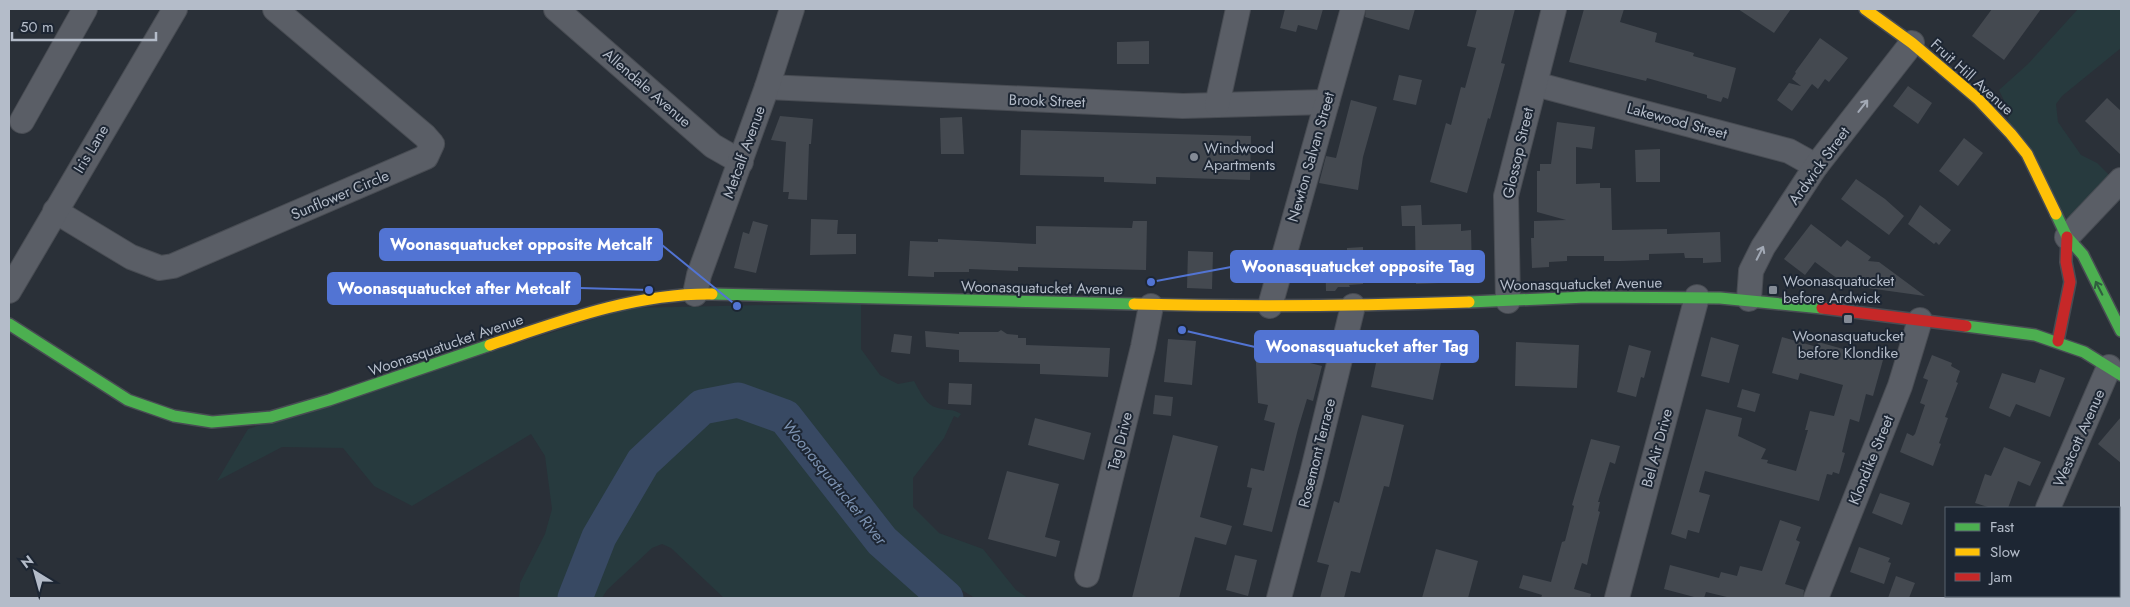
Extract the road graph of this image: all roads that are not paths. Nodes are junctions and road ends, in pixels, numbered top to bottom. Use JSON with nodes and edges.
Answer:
{"nodes":[{"id":1,"x":85,"y":9,"type":"edge"},
{"id":2,"x":176,"y":9,"type":"edge"},
{"id":3,"x":275,"y":9,"type":"edge"},
{"id":4,"x":556,"y":9,"type":"edge"},
{"id":5,"x":792,"y":9,"type":"edge"},
{"id":6,"x":1238,"y":9,"type":"edge"},
{"id":7,"x":1354,"y":9,"type":"edge"},
{"id":8,"x":1554,"y":9,"type":"edge"},
{"id":9,"x":1865,"y":9,"type":"edge"},
{"id":10,"x":1912,"y":43,"type":"junction"},
{"id":11,"x":1535,"y":84,"type":"junction"},
{"id":12,"x":767,"y":87,"type":"junction"},
{"id":13,"x":1327,"y":102,"type":"junction"},
{"id":14,"x":1217,"y":105,"type":"junction"},
{"id":15,"x":22,"y":121,"type":"dead end"},
{"id":16,"x":741,"y":162,"type":"junction"},
{"id":17,"x":1816,"y":166,"type":"junction"},
{"id":18,"x":2121,"y":180,"type":"edge"},
{"id":19,"x":55,"y":211,"type":"junction"},
{"id":20,"x":2067,"y":237,"type":"junction"},
{"id":21,"x":9,"y":291,"type":"edge"},
{"id":22,"x":695,"y":294,"type":"junction"},
{"id":23,"x":1698,"y":297,"type":"junction"},
{"id":24,"x":1508,"y":300,"type":"junction"},
{"id":25,"x":1749,"y":300,"type":"junction"},
{"id":26,"x":1152,"y":306,"type":"junction"},
{"id":27,"x":1270,"y":306,"type":"junction"},
{"id":28,"x":1353,"y":306,"type":"junction"},
{"id":29,"x":1920,"y":320,"type":"junction"},
{"id":30,"x":9,"y":324,"type":"edge"},
{"id":31,"x":2121,"y":331,"type":"edge"},
{"id":32,"x":2058,"y":341,"type":"junction"},
{"id":33,"x":2115,"y":371,"type":"edge"},
{"id":34,"x":2048,"y":507,"type":"edge"},
{"id":35,"x":1087,"y":575,"type":"dead end"},
{"id":36,"x":1279,"y":598,"type":"edge"},
{"id":37,"x":1617,"y":598,"type":"edge"},
{"id":38,"x":1816,"y":598,"type":"edge"}],
"edges":[{"from":1,"to":15,"type":"street"},
{"from":2,"to":19,"type":"street","name":"Iris Lane"},
{"from":3,"to":19,"type":"street","name":"Sunflower Circle"},
{"from":4,"to":16,"type":"street","name":"Allendale Avenue"},
{"from":5,"to":12,"type":"street","name":"Metcalf Avenue"},
{"from":6,"to":14,"type":"street"},
{"from":7,"to":13,"type":"street","name":"Newton Salvan Street"},
{"from":8,"to":11,"type":"street","name":"Glossop Street"},
{"from":9,"to":10,"type":"street","name":"Fruit Hill Avenue"},
{"from":17,"to":10,"type":"street","name":"Ardwick Street","one_way":true},
{"from":10,"to":20,"type":"street","name":"Fruit Hill Avenue"},
{"from":11,"to":17,"type":"street","name":"Lakewood Street"},
{"from":11,"to":24,"type":"street","name":"Glossop Street"},
{"from":12,"to":14,"type":"street","name":"Brook Street"},
{"from":12,"to":16,"type":"street","name":"Metcalf Avenue"},
{"from":13,"to":14,"type":"street","name":"Brook Street"},
{"from":13,"to":27,"type":"street","name":"Newton Salvan Street"},
{"from":16,"to":22,"type":"street","name":"Metcalf Avenue"},
{"from":25,"to":17,"type":"street","name":"Ardwick Street","one_way":true},
{"from":18,"to":20,"type":"street"},
{"from":19,"to":21,"type":"street","name":"Iris Lane"},
{"from":31,"to":20,"type":"street","name":"Fruit Hill Avenue","one_way":true},
{"from":20,"to":32,"type":"street","name":"Fruit Hill Avenue"},
{"from":22,"to":26,"type":"street","name":"Woonasquatucket Avenue"},
{"from":22,"to":30,"type":"street","name":"Woonasquatucket Avenue"},
{"from":23,"to":24,"type":"street","name":"Woonasquatucket Avenue"},
{"from":23,"to":25,"type":"street","name":"Woonasquatucket Avenue"},
{"from":23,"to":37,"type":"street","name":"Bel Air Drive"},
{"from":24,"to":28,"type":"street","name":"Woonasquatucket Avenue"},
{"from":25,"to":29,"type":"street","name":"Woonasquatucket Avenue"},
{"from":26,"to":27,"type":"street","name":"Woonasquatucket Avenue"},
{"from":26,"to":35,"type":"street","name":"Tag Drive"},
{"from":27,"to":28,"type":"street","name":"Woonasquatucket Avenue"},
{"from":28,"to":36,"type":"street","name":"Rosemont Terrace"},
{"from":29,"to":32,"type":"street","name":"Woonasquatucket Avenue"},
{"from":29,"to":38,"type":"street","name":"Klondike Street"},
{"from":32,"to":33,"type":"street","name":"Woonasquatucket Avenue"},
{"from":33,"to":34,"type":"street","name":"Westcott Avenue"}]}
